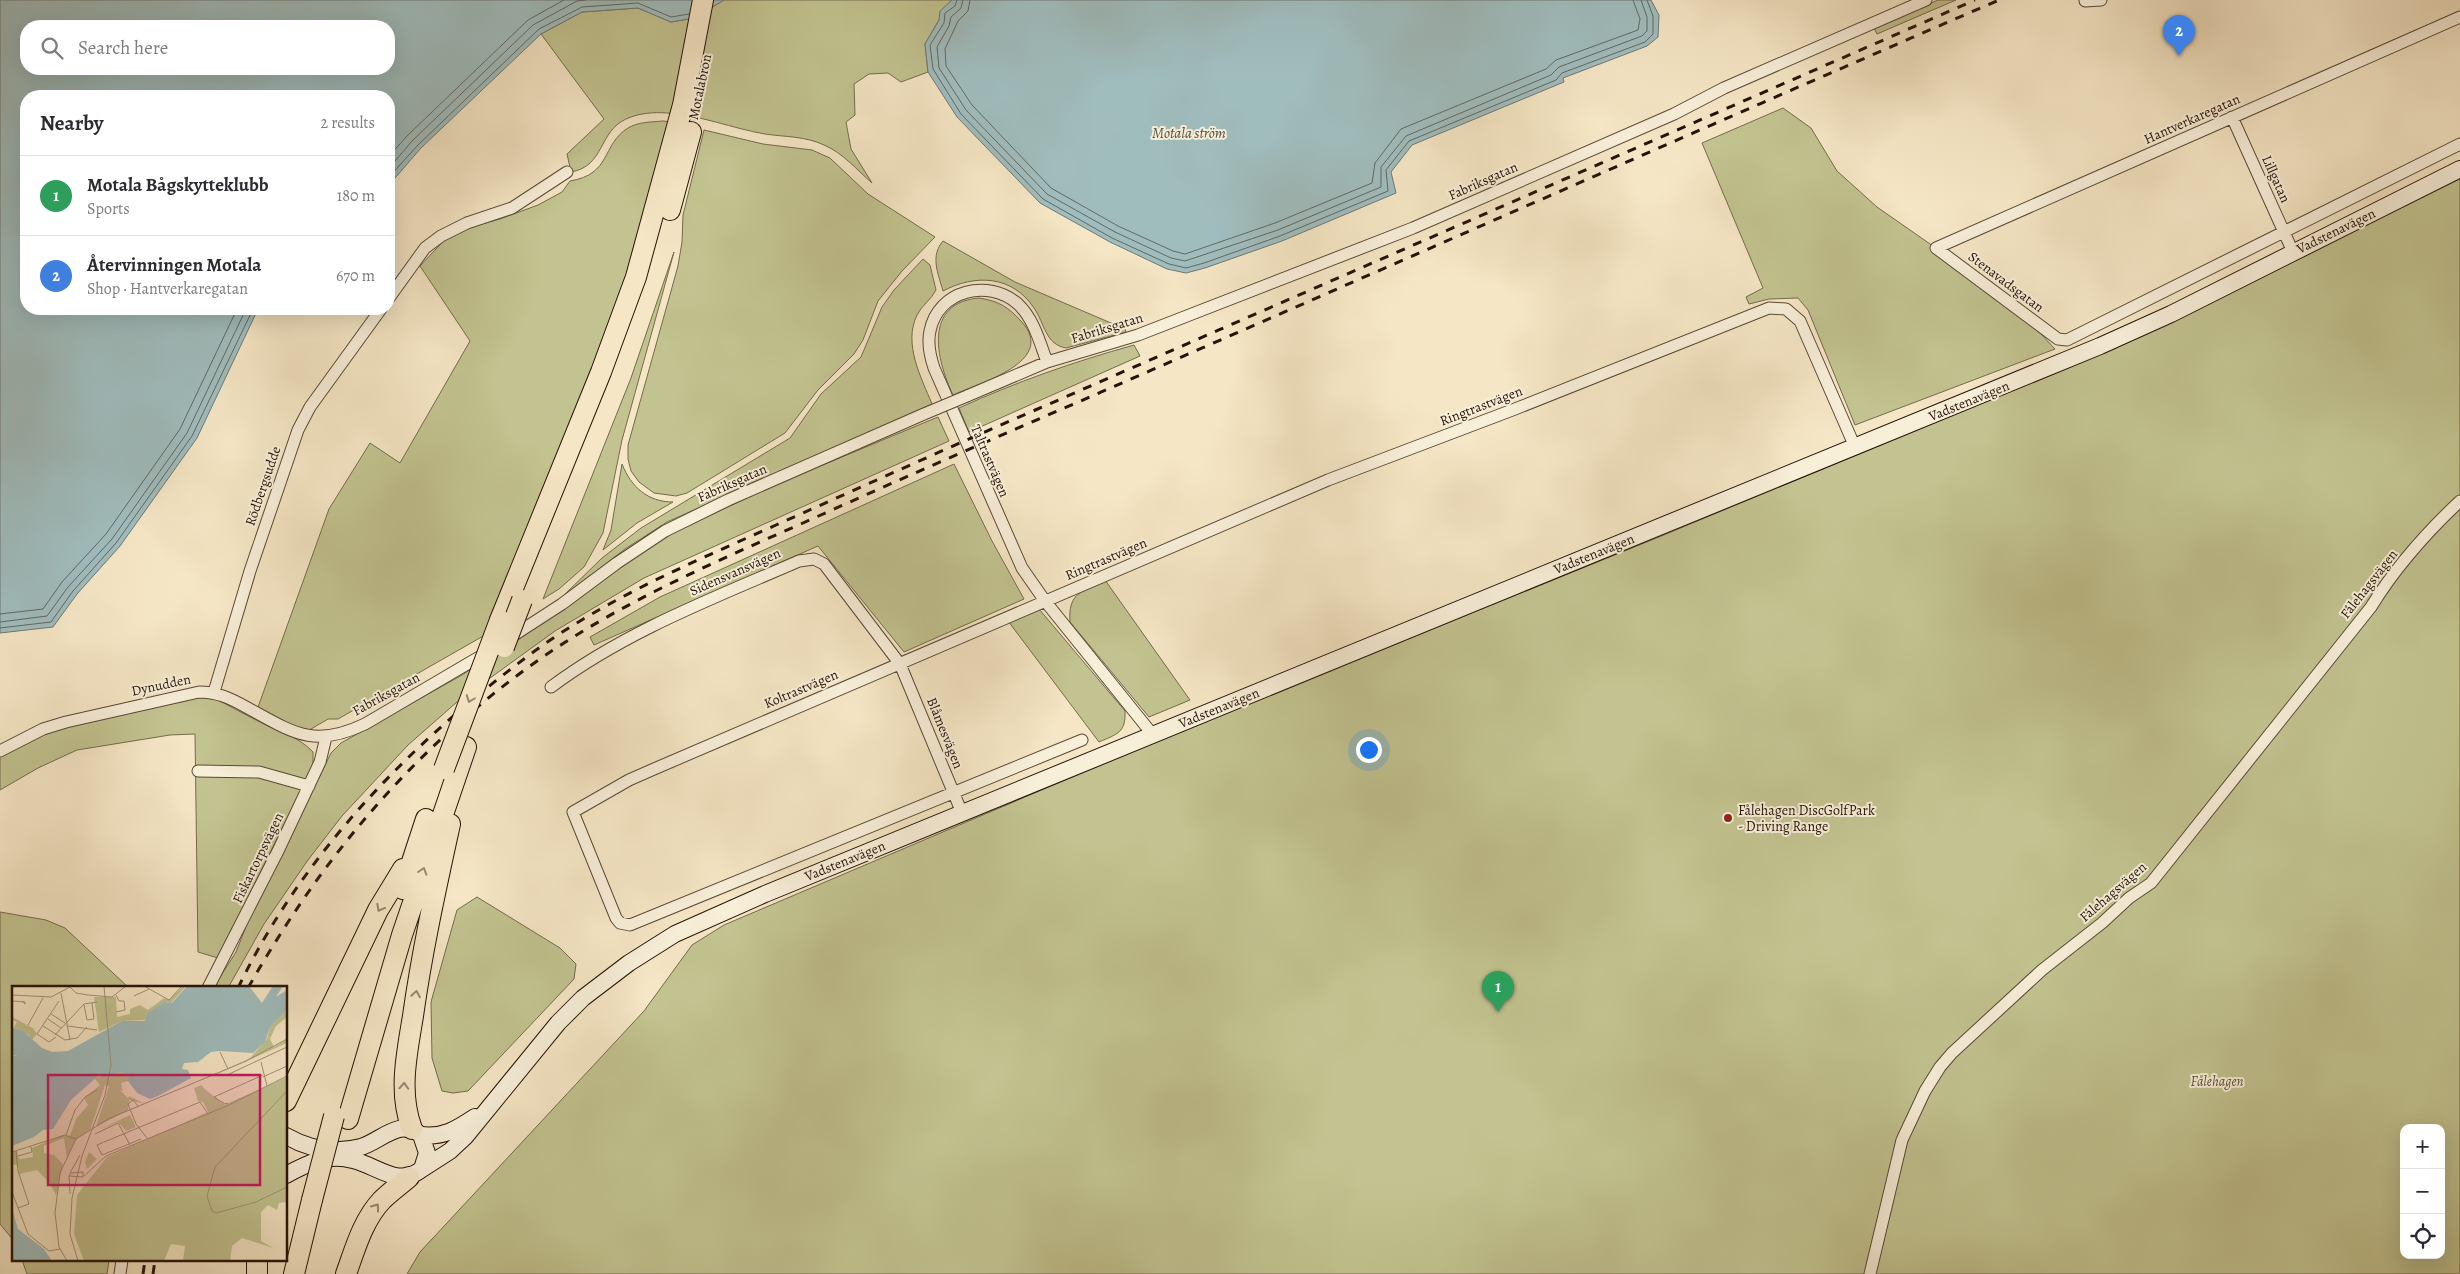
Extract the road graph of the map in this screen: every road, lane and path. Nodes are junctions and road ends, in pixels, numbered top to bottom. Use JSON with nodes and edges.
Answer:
{"nodes":[{"id":1,"x":703,"y":0,"type":"edge"},
{"id":2,"x":717,"y":0,"type":"edge"},
{"id":3,"x":1926,"y":0,"type":"edge"},
{"id":4,"x":2101,"y":0,"type":"edge"},
{"id":5,"x":2085,"y":1,"type":"edge"},
{"id":6,"x":2460,"y":17,"type":"edge"},
{"id":7,"x":2232,"y":118,"type":"junction"},
{"id":8,"x":2460,"y":144,"type":"edge"},
{"id":9,"x":2460,"y":169,"type":"edge"},
{"id":10,"x":568,"y":172,"type":"dead end"},
{"id":11,"x":674,"y":172,"type":"junction"},
{"id":12,"x":2284,"y":233,"type":"junction"},
{"id":13,"x":1936,"y":248,"type":"joint"},
{"id":14,"x":2293,"y":252,"type":"junction"},
{"id":15,"x":395,"y":290,"type":"edge"},
{"id":16,"x":377,"y":315,"type":"edge"},
{"id":17,"x":2058,"y":339,"type":"joint"},
{"id":18,"x":1047,"y":362,"type":"junction"},
{"id":19,"x":1855,"y":447,"type":"junction"},
{"id":20,"x":2460,"y":502,"type":"edge"},
{"id":21,"x":1045,"y":601,"type":"junction"},
{"id":22,"x":900,"y":664,"type":"junction"},
{"id":23,"x":551,"y":687,"type":"dead end"},
{"id":24,"x":214,"y":692,"type":"junction"},
{"id":25,"x":1153,"y":735,"type":"junction"},
{"id":26,"x":326,"y":737,"type":"junction"},
{"id":27,"x":1082,"y":740,"type":"dead end"},
{"id":28,"x":466,"y":747,"type":"junction"},
{"id":29,"x":0,"y":751,"type":"edge"},
{"id":30,"x":198,"y":771,"type":"dead end"},
{"id":31,"x":309,"y":786,"type":"junction"},
{"id":32,"x":954,"y":793,"type":"junction"},
{"id":33,"x":962,"y":813,"type":"junction"},
{"id":34,"x":414,"y":851,"type":"junction"},
{"id":35,"x":620,"y":923,"type":"joint"},
{"id":36,"x":209,"y":986,"type":"edge"},
{"id":37,"x":288,"y":1097,"type":"edge"},
{"id":38,"x":487,"y":1109,"type":"junction"},
{"id":39,"x":341,"y":1117,"type":"junction"},
{"id":40,"x":416,"y":1132,"type":"junction"},
{"id":41,"x":288,"y":1137,"type":"edge"},
{"id":42,"x":415,"y":1173,"type":"junction"},
{"id":43,"x":288,"y":1174,"type":"edge"},
{"id":44,"x":319,"y":1201,"type":"junction"},
{"id":45,"x":294,"y":1274,"type":"edge"},
{"id":46,"x":308,"y":1274,"type":"edge"},
{"id":47,"x":346,"y":1274,"type":"edge"},
{"id":48,"x":1870,"y":1274,"type":"edge"}],
"edges":[{"from":1,"to":11,"type":"highway","name":"Motalabron"},
{"from":2,"to":11,"type":"highway","name":"Motalabron"},
{"from":3,"to":18,"type":"street","name":"Fabriksgatan"},
{"from":4,"to":5,"type":"street"},
{"from":6,"to":7,"type":"street","name":"Hantverkaregatan"},
{"from":7,"to":12,"type":"street","name":"Lillgatan"},
{"from":7,"to":13,"type":"street","name":"Hantverkaregatan"},
{"from":8,"to":12,"type":"street","name":"Vadstenavägen"},
{"from":9,"to":14,"type":"main road","name":"Vadstenavägen"},
{"from":10,"to":15,"type":"street"},
{"from":11,"to":28,"type":"highway","bridge":true},
{"from":11,"to":34,"type":"highway","one_way":true,"bridge":true},
{"from":12,"to":14,"type":"street","name":"Lillgatan"},
{"from":12,"to":17,"type":"street","name":"Vadstenavägen"},
{"from":13,"to":17,"type":"street","name":"Stenavadsgatan"},
{"from":14,"to":19,"type":"main road","name":"Vadstenavägen"},
{"from":16,"to":24,"type":"street","name":"Rödbergsudde"},
{"from":18,"to":21,"type":"street","name":"Taltrastvägen"},
{"from":18,"to":26,"type":"street","name":"Fabriksgatan","bridge":true},
{"from":19,"to":21,"type":"street","name":"Ringtrastvägen"},
{"from":19,"to":25,"type":"main road","name":"Vadstenavägen"},
{"from":20,"to":48,"type":"street","name":"Fålehagsvägen"},
{"from":21,"to":22,"type":"street","name":"Koltrastvägen"},
{"from":21,"to":25,"type":"street","name":"Taltrastvägen"},
{"from":22,"to":23,"type":"street","name":"Sidensvansvägen"},
{"from":22,"to":32,"type":"street","name":"Blåmesvägen"},
{"from":22,"to":35,"type":"street","name":"Koltrastvägen"},
{"from":24,"to":26,"type":"street","name":"Dynudden"},
{"from":24,"to":29,"type":"street","name":"Dynudden"},
{"from":25,"to":33,"type":"main road","name":"Vadstenavägen"},
{"from":26,"to":31,"type":"street","name":"Fiskartorpsvägen"},
{"from":27,"to":32,"type":"street","name":"Vadstenavägen"},
{"from":39,"to":28,"type":"highway","one_way":true},
{"from":40,"to":28,"type":"highway","one_way":true},
{"from":30,"to":31,"type":"street"},
{"from":31,"to":36,"type":"street","name":"Fiskartorpsvägen"},
{"from":32,"to":33,"type":"street","name":"Blåmesvägen"},
{"from":32,"to":35,"type":"street","name":"Vadstenavägen"},
{"from":33,"to":38,"type":"main road","name":"Vadstenavägen"},
{"from":34,"to":37,"type":"highway","one_way":true},
{"from":34,"to":39,"type":"highway"},
{"from":38,"to":40,"type":"main road","name":"Vadstenavägen"},
{"from":38,"to":42,"type":"main road","name":"Vadstenavägen"},
{"from":39,"to":44,"type":"highway","bridge":true},
{"from":40,"to":41,"type":"main road","name":"Vadstenavägen"},
{"from":40,"to":42,"type":"main road"},
{"from":42,"to":43,"type":"main road"},
{"from":47,"to":42,"type":"highway","one_way":true},
{"from":44,"to":45,"type":"highway"},
{"from":44,"to":46,"type":"highway"}]}
